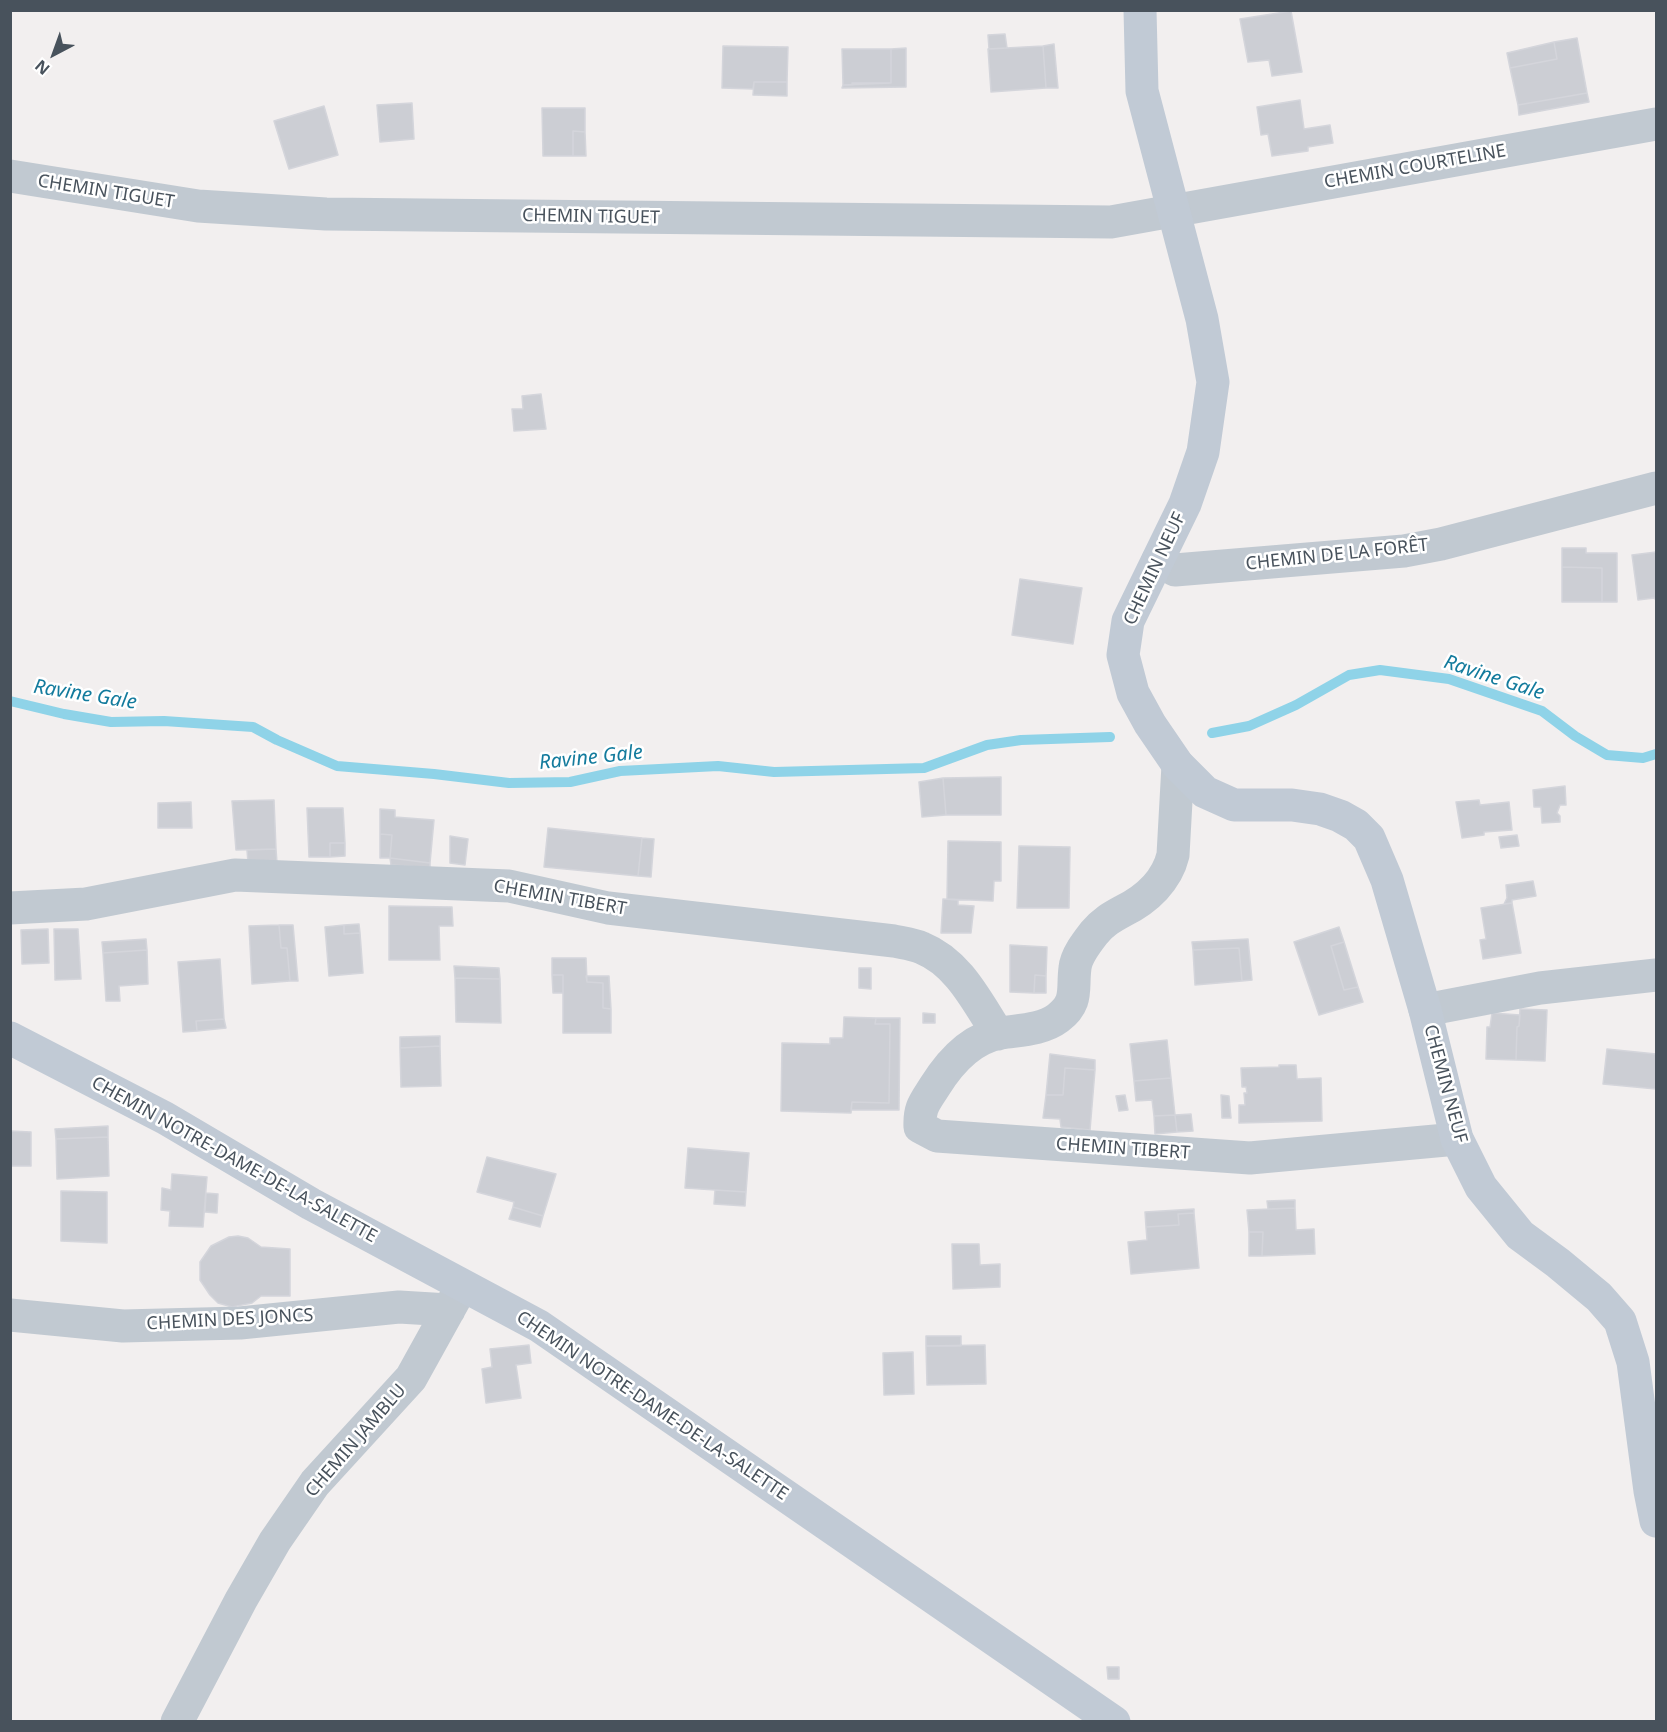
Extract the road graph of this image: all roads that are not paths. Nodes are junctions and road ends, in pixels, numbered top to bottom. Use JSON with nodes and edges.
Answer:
{"nodes":[{"id":1,"x":1140,"y":10,"type":"edge"},
{"id":2,"x":1656,"y":124,"type":"edge"},
{"id":3,"x":10,"y":176,"type":"edge"},
{"id":4,"x":1173,"y":210,"type":"junction"},
{"id":5,"x":1656,"y":488,"type":"edge"},
{"id":6,"x":1158,"y":560,"type":"junction"},
{"id":7,"x":1178,"y":765,"type":"junction"},
{"id":8,"x":10,"y":908,"type":"edge"},
{"id":9,"x":1656,"y":975,"type":"edge"},
{"id":10,"x":1425,"y":1011,"type":"junction"},
{"id":11,"x":998,"y":1034,"type":"junction"},
{"id":12,"x":10,"y":1038,"type":"edge"},
{"id":13,"x":1456,"y":1139,"type":"junction"},
{"id":14,"x":455,"y":1298,"type":"junction"},
{"id":15,"x":10,"y":1314,"type":"edge"},
{"id":16,"x":1656,"y":1521,"type":"edge"},
{"id":17,"x":177,"y":1722,"type":"edge"},
{"id":18,"x":1114,"y":1722,"type":"edge"}],
"edges":[{"from":1,"to":4,"type":"main road","name":"CHEMIN NEUF"},
{"from":2,"to":4,"type":"street","name":"CHEMIN COURTELINE"},
{"from":3,"to":4,"type":"street","name":"CHEMIN TIGUET"},
{"from":4,"to":6,"type":"main road","name":"CHEMIN NEUF"},
{"from":5,"to":6,"type":"street","name":"CHEMIN DE LA FORÊT"},
{"from":6,"to":7,"type":"main road","name":"CHEMIN NEUF"},
{"from":7,"to":10,"type":"main road","name":"CHEMIN NEUF"},
{"from":7,"to":11,"type":"street","name":"CHEMIN TIBERT"},
{"from":8,"to":11,"type":"street","name":"CHEMIN TIBERT"},
{"from":9,"to":10,"type":"street","name":"CHEMIN NEUF"},
{"from":10,"to":13,"type":"main road","name":"CHEMIN NEUF"},
{"from":11,"to":13,"type":"street","name":"CHEMIN TIBERT"},
{"from":12,"to":14,"type":"main road","name":"CHEMIN NOTRE-DAME-DE-LA-SALETTE"},
{"from":13,"to":16,"type":"main road","name":"CHEMIN NEUF"},
{"from":14,"to":15,"type":"street","name":"CHEMIN DES JONCS"},
{"from":14,"to":17,"type":"street","name":"CHEMIN JAMBLU"},
{"from":14,"to":18,"type":"main road","name":"CHEMIN NOTRE-DAME-DE-LA-SALETTE"}]}
